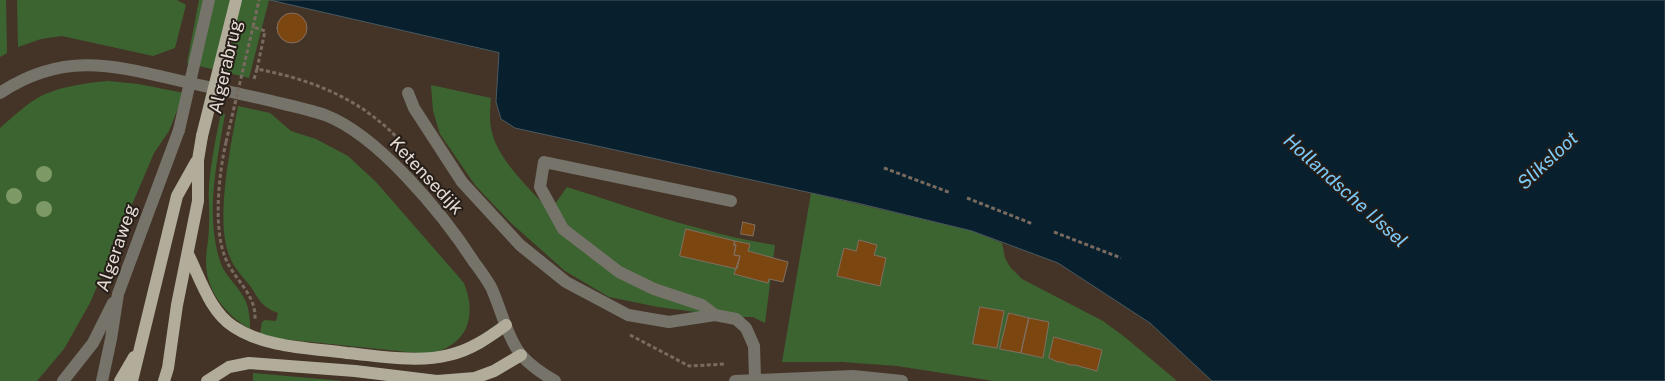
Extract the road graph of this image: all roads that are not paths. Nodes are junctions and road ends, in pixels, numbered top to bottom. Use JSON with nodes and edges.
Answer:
{"nodes":[{"id":1,"x":209,"y":0,"type":"edge"},
{"id":2,"x":236,"y":0,"type":"edge"},
{"id":3,"x":0,"y":93,"type":"edge"},
{"id":4,"x":408,"y":94,"type":"dead end"},
{"id":5,"x":179,"y":130,"type":"joint"},
{"id":6,"x":198,"y":160,"type":"junction"},
{"id":7,"x":731,"y":201,"type":"dead end"},
{"id":8,"x":188,"y":254,"type":"junction"},
{"id":9,"x":118,"y":294,"type":"junction"},
{"id":10,"x":715,"y":315,"type":"junction"},
{"id":11,"x":506,"y":325,"type":"junction"},
{"id":12,"x":141,"y":344,"type":"junction"},
{"id":13,"x":521,"y":355,"type":"junction"},
{"id":14,"x":756,"y":379,"type":"junction"},
{"id":15,"x":63,"y":381,"type":"edge"},
{"id":16,"x":102,"y":381,"type":"edge"},
{"id":17,"x":120,"y":381,"type":"edge"},
{"id":18,"x":132,"y":381,"type":"edge"},
{"id":19,"x":164,"y":381,"type":"edge"},
{"id":20,"x":207,"y":381,"type":"edge"},
{"id":21,"x":554,"y":381,"type":"edge"},
{"id":22,"x":735,"y":381,"type":"edge"},
{"id":23,"x":902,"y":381,"type":"edge"}],
"edges":[{"from":1,"to":5,"type":"street","name":"Algerabrug","bridge":true},
{"from":2,"to":6,"type":"main road","name":"Algerabrug","bridge":true},
{"from":3,"to":11,"type":"street","name":"Ketensedijk"},
{"from":4,"to":10,"type":"street","name":"Ketensedijk"},
{"from":5,"to":9,"type":"street","name":"Algeraweg"},
{"from":6,"to":8,"type":"main road"},
{"from":6,"to":12,"type":"main road"},
{"from":7,"to":10,"type":"street","name":"Ketensedijk"},
{"from":8,"to":11,"type":"main road"},
{"from":8,"to":19,"type":"main road"},
{"from":9,"to":15,"type":"street"},
{"from":9,"to":16,"type":"street","name":"Algeraweg"},
{"from":10,"to":14,"type":"street","name":"Ketensedijk"},
{"from":11,"to":13,"type":"street","name":"Ketensedijk"},
{"from":12,"to":17,"type":"main road"},
{"from":12,"to":18,"type":"main road"},
{"from":13,"to":20,"type":"main road"},
{"from":13,"to":21,"type":"street","name":"Ketensedijk"},
{"from":14,"to":22,"type":"street"},
{"from":14,"to":23,"type":"street"}]}
